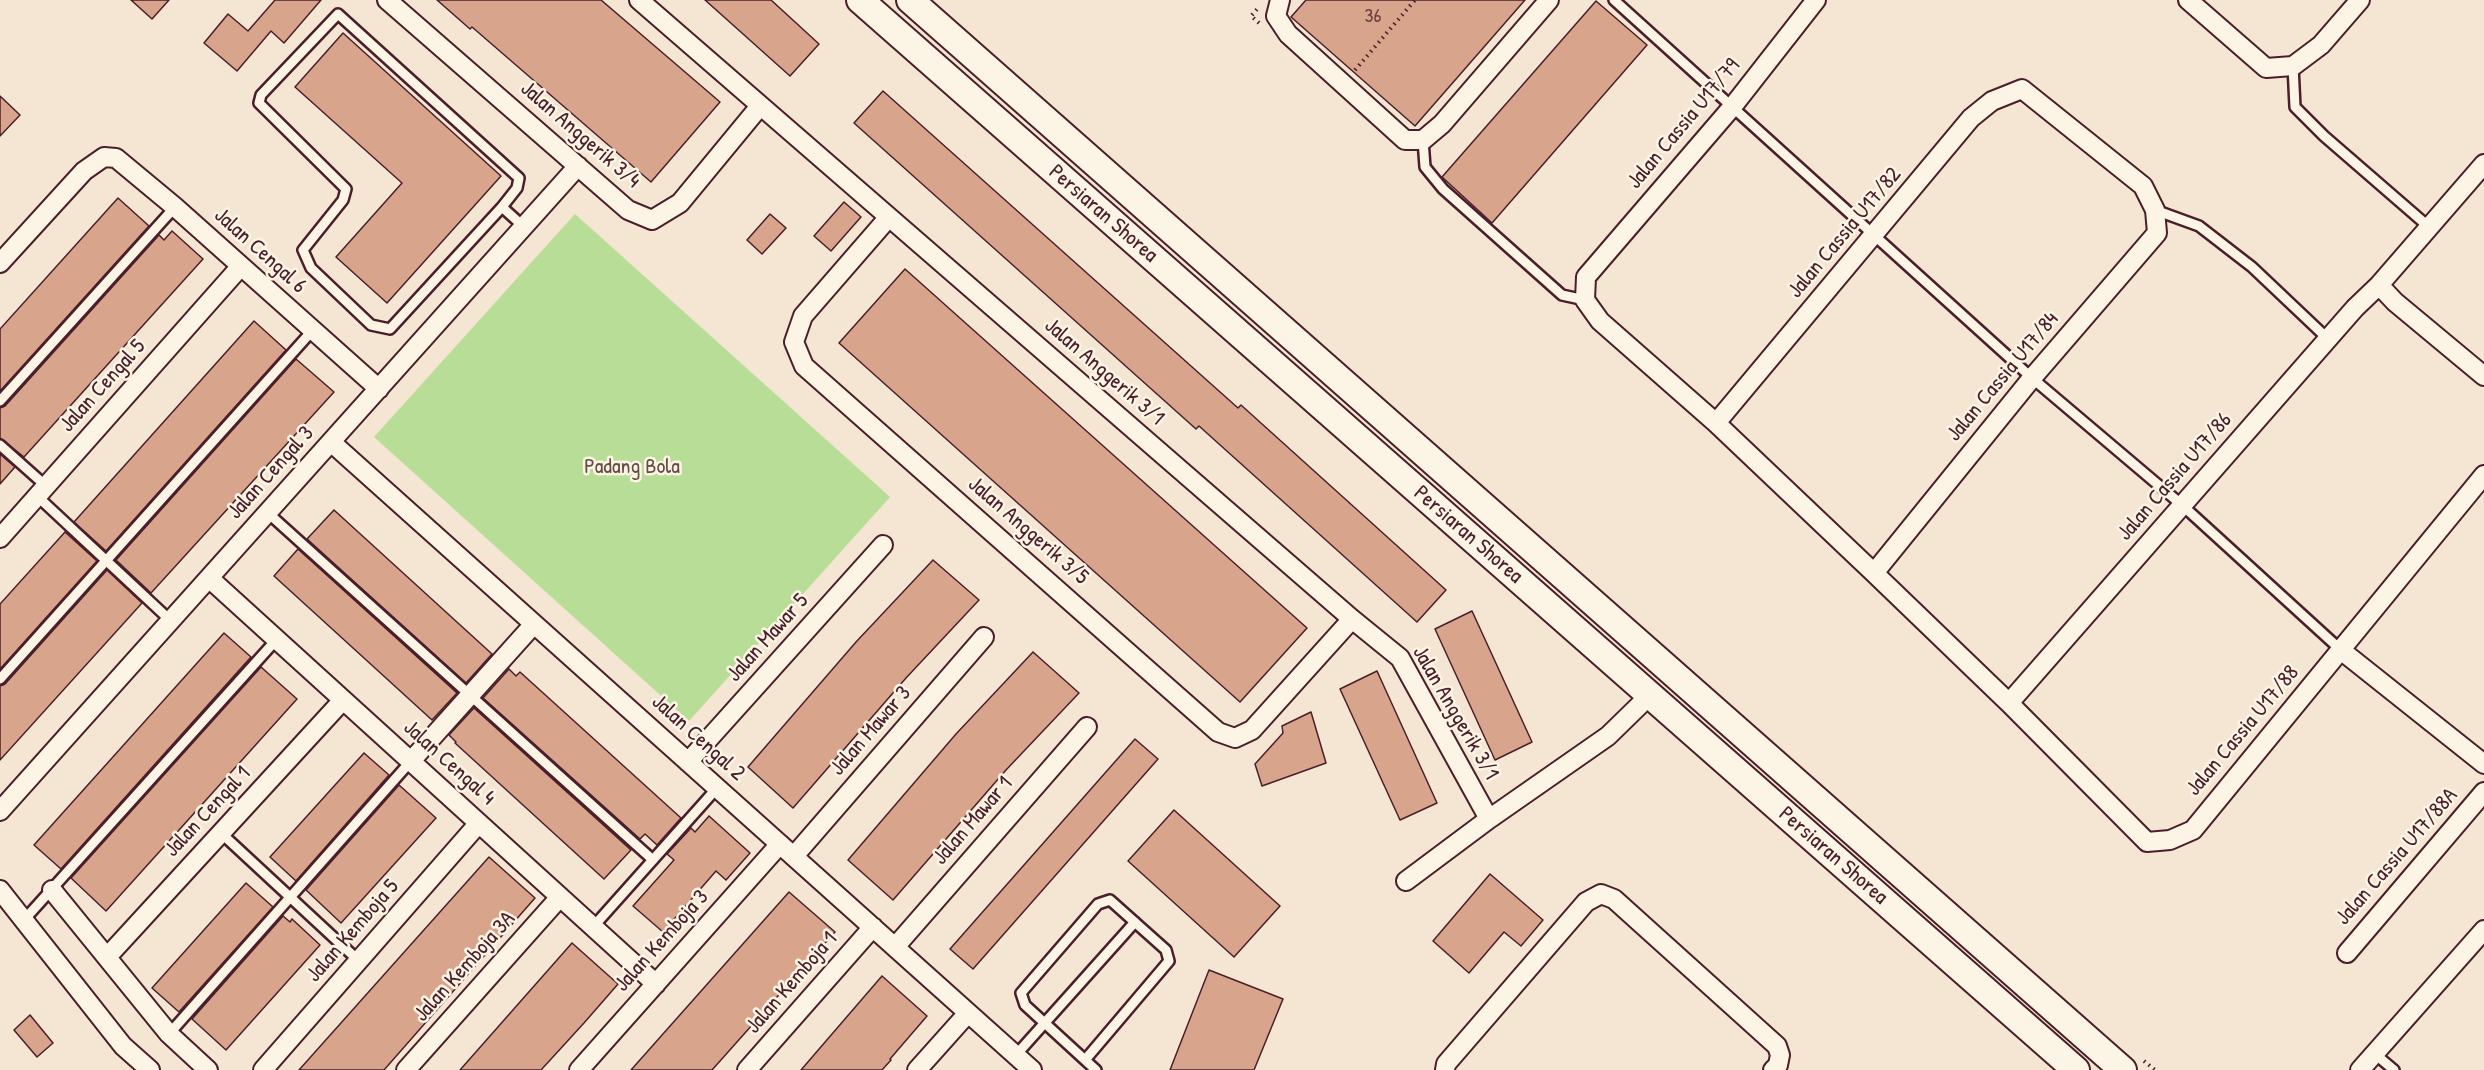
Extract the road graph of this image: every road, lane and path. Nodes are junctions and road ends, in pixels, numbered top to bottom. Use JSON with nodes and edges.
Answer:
{"nodes":[{"id":1,"x":387,"y":0,"type":"edge"},
{"id":2,"x":639,"y":0,"type":"edge"},
{"id":3,"x":860,"y":0,"type":"edge"},
{"id":4,"x":910,"y":0,"type":"edge"},
{"id":5,"x":1280,"y":0,"type":"edge"},
{"id":6,"x":1415,"y":0,"type":"edge"},
{"id":7,"x":1549,"y":0,"type":"edge"},
{"id":8,"x":1614,"y":0,"type":"edge"},
{"id":9,"x":1816,"y":0,"type":"edge"},
{"id":10,"x":2188,"y":0,"type":"edge"},
{"id":11,"x":2360,"y":0,"type":"edge"},
{"id":12,"x":2293,"y":66,"type":"junction"},
{"id":13,"x":1343,"y":84,"type":"junction"},
{"id":14,"x":760,"y":105,"type":"junction"},
{"id":15,"x":1733,"y":106,"type":"junction"},
{"id":16,"x":1423,"y":140,"type":"junction"},
{"id":17,"x":2484,"y":164,"type":"edge"},
{"id":18,"x":578,"y":166,"type":"junction"},
{"id":19,"x":175,"y":207,"type":"junction"},
{"id":20,"x":502,"y":207,"type":"junction"},
{"id":21,"x":2155,"y":210,"type":"junction"},
{"id":22,"x":889,"y":217,"type":"junction"},
{"id":23,"x":524,"y":227,"type":"junction"},
{"id":24,"x":2429,"y":227,"type":"junction"},
{"id":25,"x":1875,"y":235,"type":"junction"},
{"id":26,"x":0,"y":263,"type":"edge"},
{"id":27,"x":241,"y":266,"type":"junction"},
{"id":28,"x":2379,"y":285,"type":"junction"},
{"id":29,"x":1585,"y":300,"type":"junction"},
{"id":30,"x":312,"y":331,"type":"junction"},
{"id":31,"x":2328,"y":339,"type":"junction"},
{"id":32,"x":2484,"y":376,"type":"edge"},
{"id":33,"x":2032,"y":378,"type":"junction"},
{"id":34,"x":379,"y":389,"type":"junction"},
{"id":35,"x":0,"y":401,"type":"edge"},
{"id":36,"x":1716,"y":423,"type":"junction"},
{"id":37,"x":331,"y":442,"type":"junction"},
{"id":38,"x":0,"y":445,"type":"edge"},
{"id":39,"x":2484,"y":475,"type":"edge"},
{"id":40,"x":41,"y":491,"type":"junction"},
{"id":41,"x":2182,"y":505,"type":"junction"},
{"id":42,"x":268,"y":513,"type":"junction"},
{"id":43,"x":0,"y":538,"type":"edge"},
{"id":44,"x":883,"y":545,"type":"dead end"},
{"id":45,"x":106,"y":561,"type":"junction"},
{"id":46,"x":1874,"y":573,"type":"junction"},
{"id":47,"x":209,"y":578,"type":"junction"},
{"id":48,"x":1604,"y":614,"type":"junction"},
{"id":49,"x":1352,"y":619,"type":"junction"},
{"id":50,"x":171,"y":621,"type":"junction"},
{"id":51,"x":534,"y":624,"type":"junction"},
{"id":52,"x":984,"y":637,"type":"dead end"},
{"id":53,"x":277,"y":639,"type":"junction"},
{"id":54,"x":2342,"y":651,"type":"junction"},
{"id":55,"x":0,"y":679,"type":"edge"},
{"id":56,"x":1650,"y":695,"type":"junction"},
{"id":57,"x":470,"y":696,"type":"junction"},
{"id":58,"x":344,"y":700,"type":"junction"},
{"id":59,"x":2010,"y":703,"type":"junction"},
{"id":60,"x":1088,"y":727,"type":"dead end"},
{"id":61,"x":1741,"y":734,"type":"junction"},
{"id":62,"x":411,"y":761,"type":"junction"},
{"id":63,"x":688,"y":762,"type":"junction"},
{"id":64,"x":2484,"y":764,"type":"edge"},
{"id":65,"x":717,"y":788,"type":"junction"},
{"id":66,"x":2484,"y":792,"type":"edge"},
{"id":67,"x":0,"y":811,"type":"edge"},
{"id":68,"x":1489,"y":819,"type":"junction"},
{"id":69,"x":479,"y":823,"type":"junction"},
{"id":70,"x":221,"y":832,"type":"junction"},
{"id":71,"x":787,"y":850,"type":"junction"},
{"id":72,"x":653,"y":860,"type":"junction"},
{"id":73,"x":1406,"y":881,"type":"dead end"},
{"id":74,"x":0,"y":890,"type":"edge"},
{"id":75,"x":52,"y":890,"type":"junction"},
{"id":76,"x":291,"y":897,"type":"junction"},
{"id":77,"x":560,"y":897,"type":"junction"},
{"id":78,"x":24,"y":920,"type":"junction"},
{"id":79,"x":1136,"y":922,"type":"junction"},
{"id":80,"x":593,"y":927,"type":"junction"},
{"id":81,"x":873,"y":927,"type":"junction"},
{"id":82,"x":2484,"y":930,"type":"edge"},
{"id":83,"x":895,"y":947,"type":"junction"},
{"id":84,"x":2347,"y":953,"type":"dead end"},
{"id":85,"x":108,"y":956,"type":"junction"},
{"id":86,"x":359,"y":961,"type":"junction"},
{"id":87,"x":656,"y":984,"type":"junction"},
{"id":88,"x":968,"y":1013,"type":"junction"},
{"id":89,"x":1045,"y":1023,"type":"junction"},
{"id":90,"x":169,"y":1034,"type":"junction"},
{"id":91,"x":2374,"y":1054,"type":"junction"},
{"id":92,"x":1016,"y":1055,"type":"junction"},
{"id":93,"x":1085,"y":1060,"type":"junction"},
{"id":94,"x":150,"y":1070,"type":"edge"},
{"id":95,"x":208,"y":1070,"type":"edge"},
{"id":96,"x":263,"y":1070,"type":"edge"},
{"id":97,"x":405,"y":1070,"type":"edge"},
{"id":98,"x":579,"y":1070,"type":"edge"},
{"id":99,"x":747,"y":1070,"type":"edge"},
{"id":100,"x":917,"y":1070,"type":"edge"},
{"id":101,"x":1032,"y":1070,"type":"edge"},
{"id":102,"x":1096,"y":1070,"type":"edge"},
{"id":103,"x":1445,"y":1070,"type":"edge"},
{"id":104,"x":1773,"y":1070,"type":"edge"},
{"id":105,"x":2076,"y":1070,"type":"edge"},
{"id":106,"x":2123,"y":1070,"type":"edge"},
{"id":107,"x":2360,"y":1070,"type":"edge"},
{"id":108,"x":2394,"y":1070,"type":"edge"}],
"edges":[{"from":1,"to":18,"type":"street","name":"Jalan Anggerik 3/4"},
{"from":2,"to":14,"type":"street","name":"Jalan Anggerik 3/1"},
{"from":3,"to":56,"type":"main road","name":"Persiaran Shorea"},
{"from":4,"to":48,"type":"main road","name":"Persiaran Shorea"},
{"from":5,"to":13,"type":"street"},
{"from":6,"to":13,"type":"path"},
{"from":7,"to":16,"type":"street"},
{"from":8,"to":15,"type":"lane"},
{"from":9,"to":15,"type":"street","name":"Jalan Cassia U17/79"},
{"from":10,"to":12,"type":"street"},
{"from":11,"to":12,"type":"street"},
{"from":12,"to":24,"type":"lane"},
{"from":13,"to":16,"type":"street"},
{"from":14,"to":18,"type":"street","name":"Jalan Anggerik 3/4"},
{"from":14,"to":22,"type":"street","name":"Jalan Anggerik 3/1"},
{"from":15,"to":25,"type":"lane"},
{"from":15,"to":29,"type":"street","name":"Jalan Cassia U17/79"},
{"from":16,"to":29,"type":"lane"},
{"from":17,"to":24,"type":"street","name":"Jalan Cassia U17/86"},
{"from":18,"to":23,"type":"street","name":"Jalan Cengal 3"},
{"from":19,"to":26,"type":"street","name":"Jalan Cengal 6"},
{"from":19,"to":27,"type":"street","name":"Jalan Cengal 6"},
{"from":19,"to":35,"type":"lane"},
{"from":20,"to":20,"type":"lane"},
{"from":20,"to":23,"type":"lane"},
{"from":21,"to":25,"type":"street","name":"Jalan Cassia U17/82"},
{"from":21,"to":31,"type":"lane"},
{"from":21,"to":33,"type":"street","name":"Jalan Cassia U17/84"},
{"from":22,"to":49,"type":"street","name":"Jalan Anggerik 3/1"},
{"from":22,"to":49,"type":"street","name":"Jalan Anggerik 3/5"},
{"from":23,"to":34,"type":"street","name":"Jalan Cengal 3"},
{"from":24,"to":28,"type":"street","name":"Jalan Cassia U17/86"},
{"from":25,"to":33,"type":"lane"},
{"from":25,"to":36,"type":"street","name":"Jalan Cassia U17/82"},
{"from":27,"to":30,"type":"street","name":"Jalan Cengal 6"},
{"from":27,"to":40,"type":"street","name":"Jalan Cengal 5"},
{"from":28,"to":31,"type":"street","name":"Jalan Cassia U17/86"},
{"from":28,"to":32,"type":"street"},
{"from":29,"to":36,"type":"street"},
{"from":30,"to":34,"type":"street","name":"Jalan Cengal 6"},
{"from":30,"to":45,"type":"lane"},
{"from":31,"to":41,"type":"street","name":"Jalan Cassia U17/86"},
{"from":33,"to":41,"type":"lane"},
{"from":33,"to":46,"type":"street","name":"Jalan Cassia U17/84"},
{"from":34,"to":37,"type":"street","name":"Jalan Cengal 3"},
{"from":36,"to":46,"type":"street"},
{"from":37,"to":42,"type":"street","name":"Jalan Cengal 3"},
{"from":37,"to":51,"type":"street","name":"Jalan Cengal 2"},
{"from":38,"to":40,"type":"lane"},
{"from":39,"to":54,"type":"street","name":"Jalan Cassia U17/88"},
{"from":40,"to":43,"type":"street","name":"Jalan Cengal 5"},
{"from":40,"to":45,"type":"lane"},
{"from":41,"to":54,"type":"lane"},
{"from":41,"to":59,"type":"street","name":"Jalan Cassia U17/86"},
{"from":42,"to":47,"type":"street","name":"Jalan Cengal 3"},
{"from":42,"to":57,"type":"lane"},
{"from":44,"to":63,"type":"street","name":"Jalan Mawar 5"},
{"from":45,"to":50,"type":"lane"},
{"from":45,"to":55,"type":"lane"},
{"from":46,"to":59,"type":"street"},
{"from":47,"to":50,"type":"street","name":"Jalan Cengal 3"},
{"from":47,"to":53,"type":"street","name":"Jalan Cengal 4"},
{"from":48,"to":56,"type":"main road"},
{"from":48,"to":61,"type":"main road","name":"Persiaran Shorea"},
{"from":49,"to":68,"type":"street","name":"Jalan Anggerik 3/1"},
{"from":50,"to":67,"type":"street","name":"Jalan Cengal 3"},
{"from":51,"to":57,"type":"street"},
{"from":51,"to":63,"type":"street","name":"Jalan Cengal 2"},
{"from":52,"to":71,"type":"street","name":"Jalan Mawar 3"},
{"from":53,"to":58,"type":"street","name":"Jalan Cengal 4"},
{"from":53,"to":75,"type":"lane"},
{"from":54,"to":59,"type":"street","name":"Jalan Cassia U17/88"},
{"from":54,"to":64,"type":"street"},
{"from":56,"to":61,"type":"main road"},
{"from":56,"to":68,"type":"street"},
{"from":56,"to":105,"type":"main road","name":"Persiaran Shorea"},
{"from":57,"to":62,"type":"street"},
{"from":57,"to":72,"type":"lane"},
{"from":58,"to":62,"type":"street","name":"Jalan Cengal 4"},
{"from":58,"to":70,"type":"street","name":"Jalan Cengal 1"},
{"from":60,"to":83,"type":"street","name":"Jalan Mawar 1"},
{"from":61,"to":106,"type":"main road","name":"Persiaran Shorea"},
{"from":62,"to":69,"type":"street","name":"Jalan Cengal 4"},
{"from":62,"to":76,"type":"lane"},
{"from":63,"to":65,"type":"street","name":"Jalan Cengal 2"},
{"from":65,"to":71,"type":"street","name":"Jalan Cengal 2"},
{"from":65,"to":72,"type":"lane"},
{"from":66,"to":84,"type":"street","name":"Jalan Cassia U17/88A"},
{"from":68,"to":73,"type":"street"},
{"from":69,"to":77,"type":"street","name":"Jalan Cengal 4"},
{"from":69,"to":86,"type":"street","name":"Jalan Kemboja 5"},
{"from":70,"to":76,"type":"lane"},
{"from":70,"to":85,"type":"street","name":"Jalan Cengal 1"},
{"from":71,"to":81,"type":"street","name":"Jalan Cengal 2"},
{"from":71,"to":87,"type":"street","name":"Jalan Kemboja 3"},
{"from":72,"to":80,"type":"lane"},
{"from":74,"to":78,"type":"street"},
{"from":75,"to":78,"type":"lane"},
{"from":75,"to":85,"type":"street"},
{"from":76,"to":86,"type":"lane"},
{"from":76,"to":90,"type":"lane"},
{"from":77,"to":80,"type":"street","name":"Jalan Cengal 4"},
{"from":77,"to":97,"type":"street","name":"Jalan Kemboja 3A"},
{"from":78,"to":94,"type":"street"},
{"from":79,"to":89,"type":"lane"},
{"from":79,"to":89,"type":"lane"},
{"from":79,"to":93,"type":"lane"},
{"from":80,"to":87,"type":"street","name":"Jalan Cengal 4"},
{"from":81,"to":83,"type":"street","name":"Jalan Cengal 2"},
{"from":81,"to":99,"type":"street","name":"Jalan Kemboja 1"},
{"from":82,"to":91,"type":"street"},
{"from":83,"to":88,"type":"street","name":"Jalan Cengal 2"},
{"from":85,"to":90,"type":"street"},
{"from":86,"to":96,"type":"street","name":"Jalan Kemboja 5"},
{"from":87,"to":98,"type":"street","name":"Jalan Kemboja 3"},
{"from":88,"to":92,"type":"street","name":"Jalan Cengal 2"},
{"from":88,"to":100,"type":"street"},
{"from":89,"to":92,"type":"lane"},
{"from":89,"to":93,"type":"lane"},
{"from":90,"to":95,"type":"street"},
{"from":91,"to":107,"type":"street"},
{"from":91,"to":108,"type":"lane"},
{"from":92,"to":101,"type":"street","name":"Jalan Cengal 2"},
{"from":93,"to":102,"type":"lane"},
{"from":103,"to":104,"type":"street"}]}
